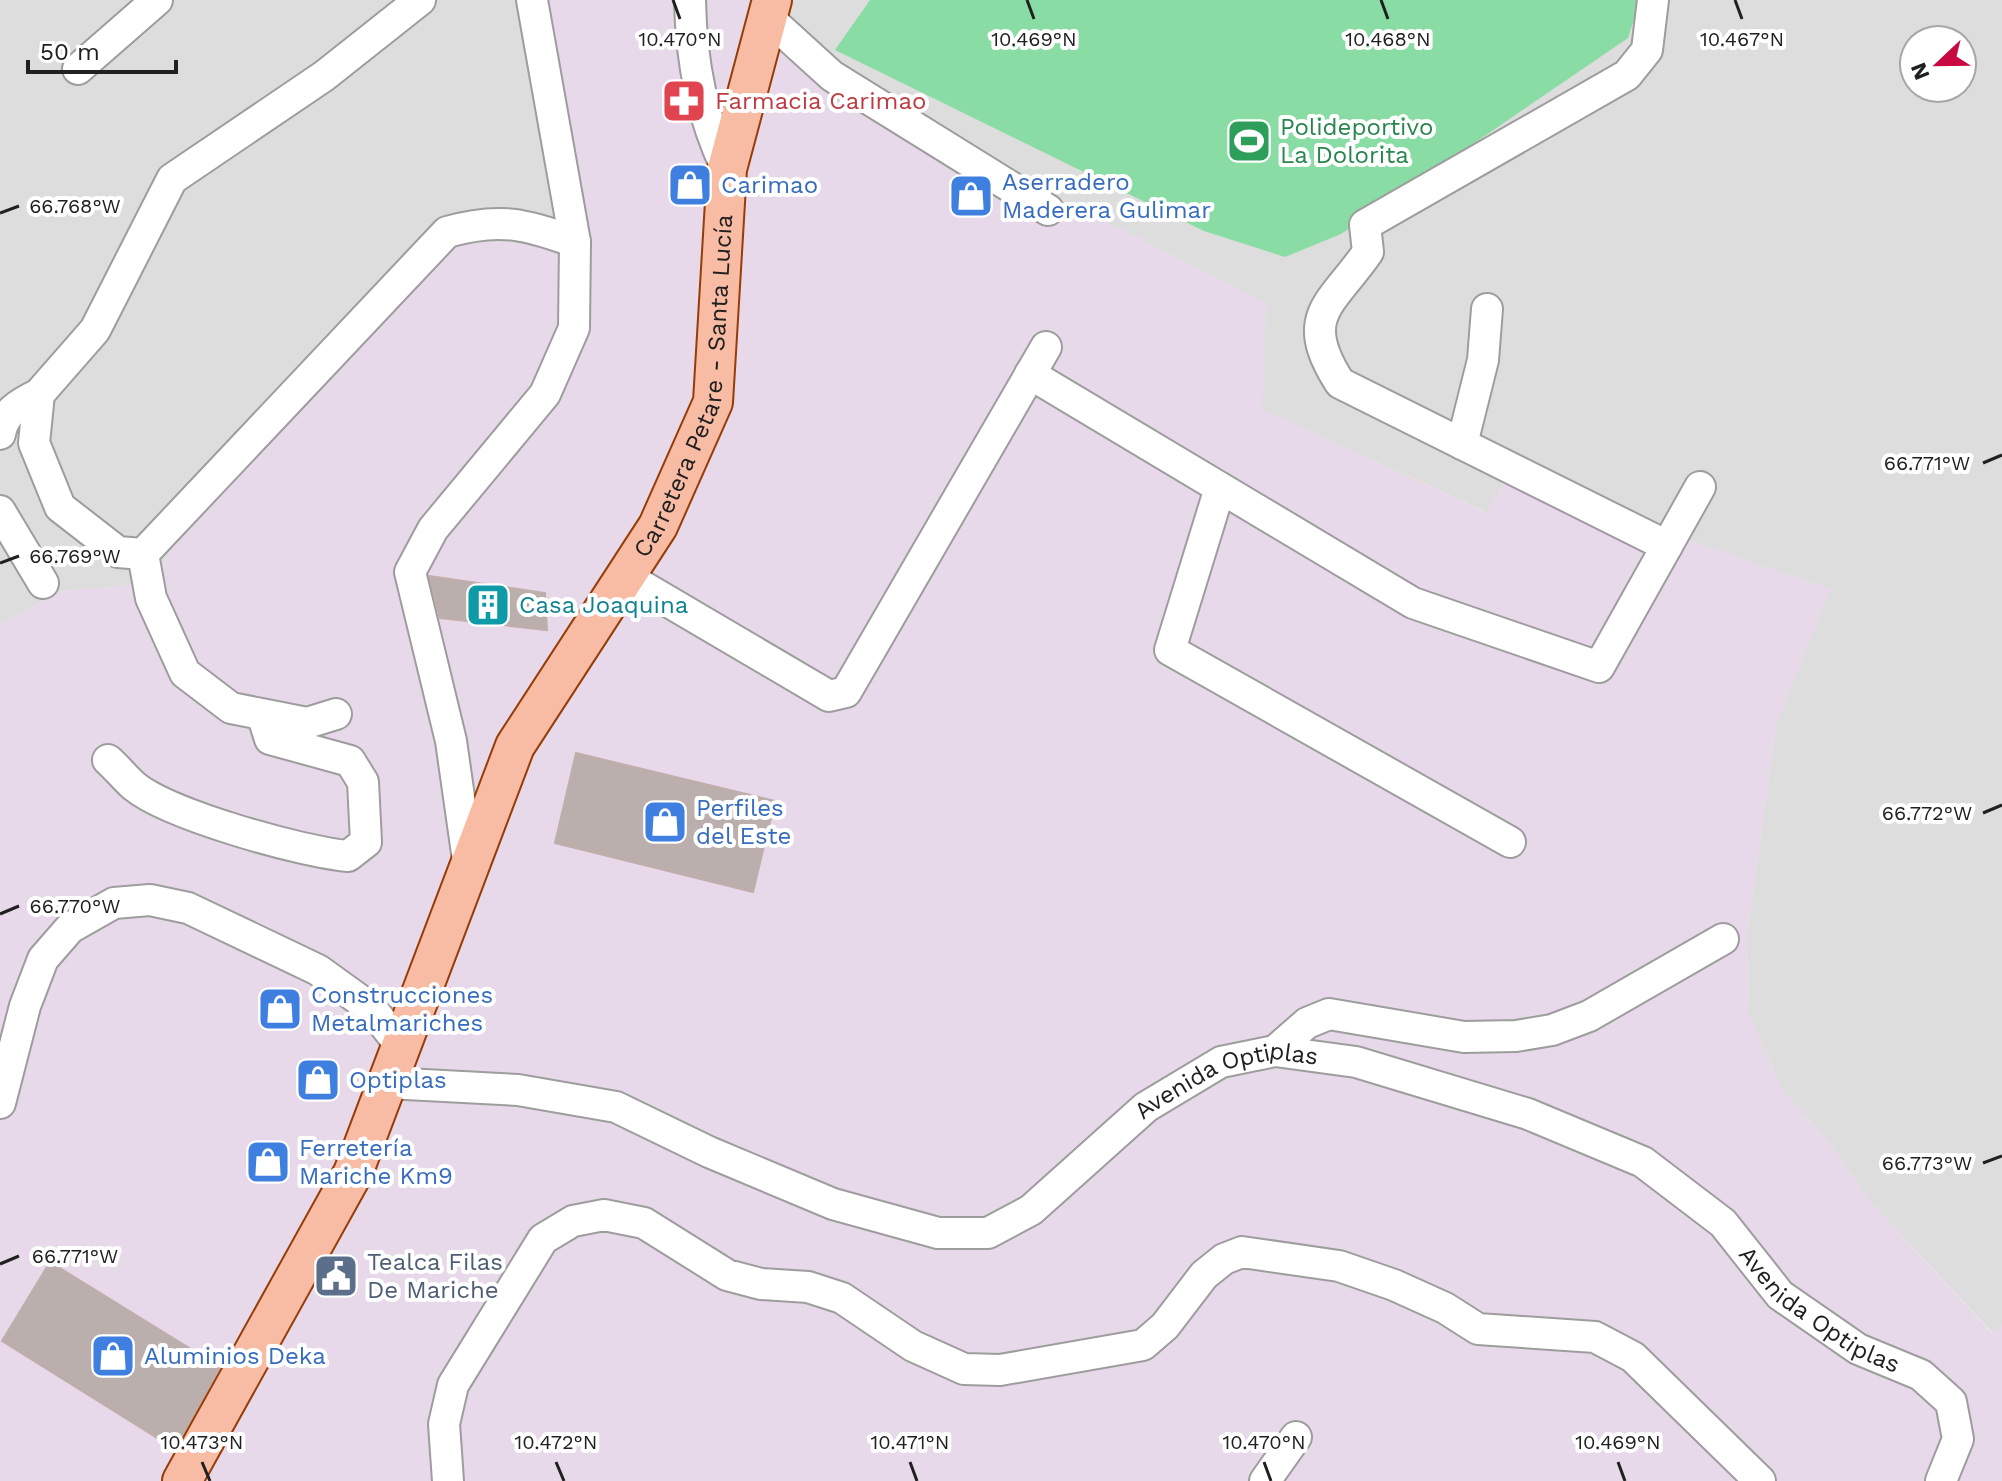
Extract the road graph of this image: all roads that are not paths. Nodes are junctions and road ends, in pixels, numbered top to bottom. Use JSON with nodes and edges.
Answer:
{"nodes":[{"id":1,"x":157,"y":0,"type":"edge"},
{"id":2,"x":420,"y":0,"type":"edge"},
{"id":3,"x":532,"y":0,"type":"edge"},
{"id":4,"x":690,"y":0,"type":"edge"},
{"id":5,"x":1653,"y":0,"type":"edge"},
{"id":6,"x":769,"y":8,"type":"edge"},
{"id":7,"x":78,"y":69,"type":"dead end"},
{"id":8,"x":727,"y":169,"type":"junction"},
{"id":9,"x":1048,"y":210,"type":"dead end"},
{"id":10,"x":575,"y":242,"type":"junction"},
{"id":11,"x":1487,"y":309,"type":"dead end"},
{"id":12,"x":1046,"y":347,"type":"dead end"},
{"id":13,"x":1030,"y":374,"type":"junction"},
{"id":14,"x":39,"y":394,"type":"junction"},
{"id":15,"x":0,"y":434,"type":"edge"},
{"id":16,"x":1462,"y":444,"type":"junction"},
{"id":17,"x":1700,"y":487,"type":"dead end"},
{"id":18,"x":1220,"y":488,"type":"junction"},
{"id":19,"x":0,"y":511,"type":"edge"},
{"id":20,"x":1667,"y":546,"type":"junction"},
{"id":21,"x":143,"y":554,"type":"junction"},
{"id":22,"x":625,"y":576,"type":"junction"},
{"id":23,"x":43,"y":583,"type":"dead end"},
{"id":24,"x":336,"y":714,"type":"dead end"},
{"id":25,"x":263,"y":717,"type":"junction"},
{"id":26,"x":108,"y":760,"type":"dead end"},
{"id":27,"x":1510,"y":842,"type":"dead end"},
{"id":28,"x":469,"y":867,"type":"junction"},
{"id":29,"x":1723,"y":939,"type":"dead end"},
{"id":30,"x":401,"y":1046,"type":"junction"},
{"id":31,"x":1275,"y":1051,"type":"junction"},
{"id":32,"x":387,"y":1083,"type":"junction"},
{"id":33,"x":0,"y":1103,"type":"edge"},
{"id":34,"x":1296,"y":1437,"type":"dead end"},
{"id":35,"x":182,"y":1481,"type":"edge"},
{"id":36,"x":448,"y":1481,"type":"edge"},
{"id":37,"x":1265,"y":1481,"type":"edge"},
{"id":38,"x":1760,"y":1481,"type":"edge"},
{"id":39,"x":1941,"y":1481,"type":"edge"}],
"edges":[{"from":1,"to":7,"type":"street"},
{"from":2,"to":14,"type":"street"},
{"from":3,"to":10,"type":"street"},
{"from":4,"to":8,"type":"street"},
{"from":5,"to":16,"type":"street"},
{"from":6,"to":8,"type":"main road","name":"Carretera Petare - Santa Lucía"},
{"from":6,"to":9,"type":"street"},
{"from":8,"to":22,"type":"main road","name":"Carretera Petare - Santa Lucía"},
{"from":10,"to":21,"type":"street"},
{"from":10,"to":28,"type":"street"},
{"from":11,"to":16,"type":"street"},
{"from":12,"to":13,"type":"street"},
{"from":13,"to":18,"type":"street"},
{"from":13,"to":22,"type":"street"},
{"from":14,"to":15,"type":"street"},
{"from":14,"to":21,"type":"street"},
{"from":16,"to":20,"type":"street"},
{"from":17,"to":20,"type":"street"},
{"from":18,"to":20,"type":"street"},
{"from":18,"to":27,"type":"street"},
{"from":19,"to":23,"type":"street"},
{"from":21,"to":25,"type":"street"},
{"from":22,"to":28,"type":"main road","name":"Carretera Petare - Santa Lucía"},
{"from":24,"to":25,"type":"street"},
{"from":25,"to":26,"type":"street"},
{"from":28,"to":30,"type":"main road","name":"Carretera Petare - Santa Lucía"},
{"from":29,"to":31,"type":"street"},
{"from":30,"to":32,"type":"main road","name":"Carretera Petare - Santa Lucía"},
{"from":30,"to":33,"type":"street"},
{"from":31,"to":32,"type":"street","name":"Avenida Optiplas"},
{"from":31,"to":39,"type":"street","name":"Avenida Optiplas"},
{"from":32,"to":35,"type":"main road","name":"Carretera Petare - Santa Lucía"},
{"from":34,"to":37,"type":"street"},
{"from":36,"to":38,"type":"street"}]}
